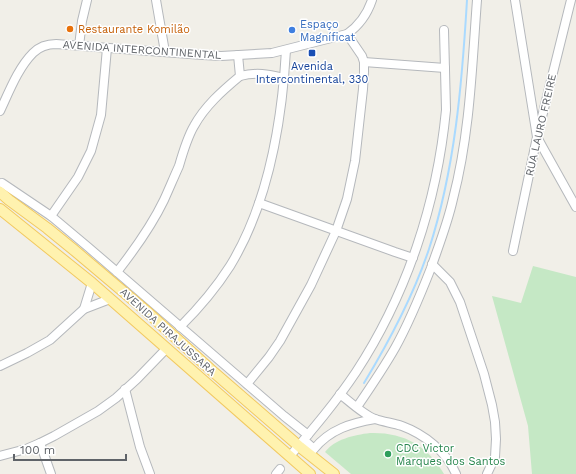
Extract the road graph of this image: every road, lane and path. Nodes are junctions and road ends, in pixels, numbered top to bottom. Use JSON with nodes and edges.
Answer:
{"nodes":[{"id":1,"x":88,"y":0,"type":"edge"},
{"id":2,"x":156,"y":0,"type":"edge"},
{"id":3,"x":372,"y":0,"type":"edge"},
{"id":4,"x":477,"y":0,"type":"edge"},
{"id":5,"x":515,"y":0,"type":"edge"},
{"id":6,"x":571,"y":0,"type":"edge"},
{"id":7,"x":444,"y":30,"type":"dead end"},
{"id":8,"x":347,"y":34,"type":"junction"},
{"id":9,"x":79,"y":46,"type":"junction"},
{"id":10,"x":107,"y":48,"type":"junction"},
{"id":11,"x":286,"y":50,"type":"junction"},
{"id":12,"x":165,"y":52,"type":"junction"},
{"id":13,"x":238,"y":55,"type":"junction"},
{"id":14,"x":364,"y":62,"type":"junction"},
{"id":15,"x":445,"y":68,"type":"junction"},
{"id":16,"x":240,"y":76,"type":"junction"},
{"id":17,"x":284,"y":78,"type":"junction"},
{"id":18,"x":0,"y":111,"type":"edge"},
{"id":19,"x":537,"y":137,"type":"junction"},
{"id":20,"x":1,"y":187,"type":"edge"},
{"id":21,"x":259,"y":203,"type":"junction"},
{"id":22,"x":576,"y":207,"type":"edge"},
{"id":23,"x":0,"y":209,"type":"edge"},
{"id":24,"x":51,"y":216,"type":"junction"},
{"id":25,"x":336,"y":231,"type":"junction"},
{"id":26,"x":513,"y":252,"type":"dead end"},
{"id":27,"x":413,"y":258,"type":"junction"},
{"id":28,"x":432,"y":264,"type":"junction"},
{"id":29,"x":117,"y":272,"type":"junction"},
{"id":30,"x":92,"y":283,"type":"junction"},
{"id":31,"x":110,"y":299,"type":"junction"},
{"id":32,"x":84,"y":309,"type":"junction"},
{"id":33,"x":180,"y":327,"type":"junction"},
{"id":34,"x":167,"y":348,"type":"junction"},
{"id":35,"x":0,"y":366,"type":"edge"},
{"id":36,"x":247,"y":384,"type":"junction"},
{"id":37,"x":125,"y":389,"type":"junction"},
{"id":38,"x":340,"y":394,"type":"junction"},
{"id":39,"x":357,"y":407,"type":"junction"},
{"id":40,"x":375,"y":419,"type":"junction"},
{"id":41,"x":303,"y":440,"type":"junction"},
{"id":42,"x":40,"y":443,"type":"junction"},
{"id":43,"x":0,"y":456,"type":"edge"},
{"id":44,"x":290,"y":456,"type":"junction"},
{"id":45,"x":495,"y":457,"type":"junction"},
{"id":46,"x":455,"y":471,"type":"edge"},
{"id":47,"x":51,"y":474,"type":"edge"},
{"id":48,"x":150,"y":474,"type":"edge"},
{"id":49,"x":310,"y":474,"type":"edge"},
{"id":50,"x":334,"y":474,"type":"edge"},
{"id":51,"x":461,"y":474,"type":"edge"},
{"id":52,"x":487,"y":474,"type":"edge"},
{"id":53,"x":493,"y":474,"type":"edge"}],
"edges":[{"from":1,"to":9,"type":"street"},
{"from":2,"to":12,"type":"street"},
{"from":3,"to":8,"type":"street","name":"AVENIDA INTERCONTINENTAL"},
{"from":4,"to":28,"type":"street"},
{"from":5,"to":19,"type":"street"},
{"from":6,"to":19,"type":"street","name":"RUA LAURO FREIRE"},
{"from":7,"to":15,"type":"street"},
{"from":8,"to":11,"type":"street","name":"AVENIDA INTERCONTINENTAL"},
{"from":8,"to":14,"type":"street"},
{"from":9,"to":10,"type":"street","name":"AVENIDA INTERCONTINENTAL"},
{"from":9,"to":18,"type":"street","name":"AVENIDA INTERCONTINENTAL"},
{"from":10,"to":12,"type":"street","name":"AVENIDA INTERCONTINENTAL"},
{"from":10,"to":24,"type":"street"},
{"from":11,"to":13,"type":"street","name":"AVENIDA INTERCONTINENTAL"},
{"from":11,"to":17,"type":"street"},
{"from":12,"to":13,"type":"street","name":"AVENIDA INTERCONTINENTAL"},
{"from":13,"to":16,"type":"street"},
{"from":14,"to":15,"type":"street"},
{"from":14,"to":25,"type":"street"},
{"from":15,"to":27,"type":"street"},
{"from":16,"to":17,"type":"street"},
{"from":16,"to":29,"type":"street"},
{"from":17,"to":21,"type":"street"},
{"from":19,"to":22,"type":"street"},
{"from":19,"to":26,"type":"street","name":"RUA LAURO FREIRE"},
{"from":20,"to":24,"type":"street","name":"AVENIDA PIRAJUSSARA"},
{"from":20,"to":41,"type":"main road","name":"AVENIDA PIRAJUSSARA"},
{"from":21,"to":25,"type":"street"},
{"from":21,"to":33,"type":"street"},
{"from":23,"to":30,"type":"main road","name":"AVENIDA PIRAJUSSARA"},
{"from":24,"to":29,"type":"street","name":"AVENIDA PIRAJUSSARA"},
{"from":25,"to":27,"type":"street"},
{"from":25,"to":36,"type":"street"},
{"from":27,"to":38,"type":"street"},
{"from":28,"to":39,"type":"street"},
{"from":28,"to":45,"type":"street"},
{"from":29,"to":33,"type":"street","name":"AVENIDA PIRAJUSSARA"},
{"from":30,"to":31,"type":"main road","name":"AVENIDA PIRAJUSSARA"},
{"from":30,"to":32,"type":"street"},
{"from":31,"to":32,"type":"street"},
{"from":31,"to":34,"type":"main road","name":"AVENIDA PIRAJUSSARA"},
{"from":32,"to":35,"type":"street"},
{"from":33,"to":36,"type":"street","name":"AVENIDA PIRAJUSSARA"},
{"from":34,"to":37,"type":"street"},
{"from":34,"to":44,"type":"main road","name":"AVENIDA PIRAJUSSARA"},
{"from":36,"to":41,"type":"street","name":"AVENIDA PIRAJUSSARA"},
{"from":37,"to":42,"type":"street"},
{"from":37,"to":48,"type":"street"},
{"from":38,"to":39,"type":"street"},
{"from":38,"to":41,"type":"street"},
{"from":39,"to":40,"type":"street"},
{"from":40,"to":41,"type":"street"},
{"from":40,"to":46,"type":"street"},
{"from":41,"to":44,"type":"street"},
{"from":41,"to":50,"type":"main road","name":"AVENIDA PIRAJUSSARA"},
{"from":42,"to":43,"type":"street"},
{"from":42,"to":47,"type":"street"},
{"from":44,"to":49,"type":"main road","name":"AVENIDA PIRAJUSSARA"},
{"from":45,"to":52,"type":"street"},
{"from":45,"to":53,"type":"street"},
{"from":46,"to":51,"type":"street"}]}
